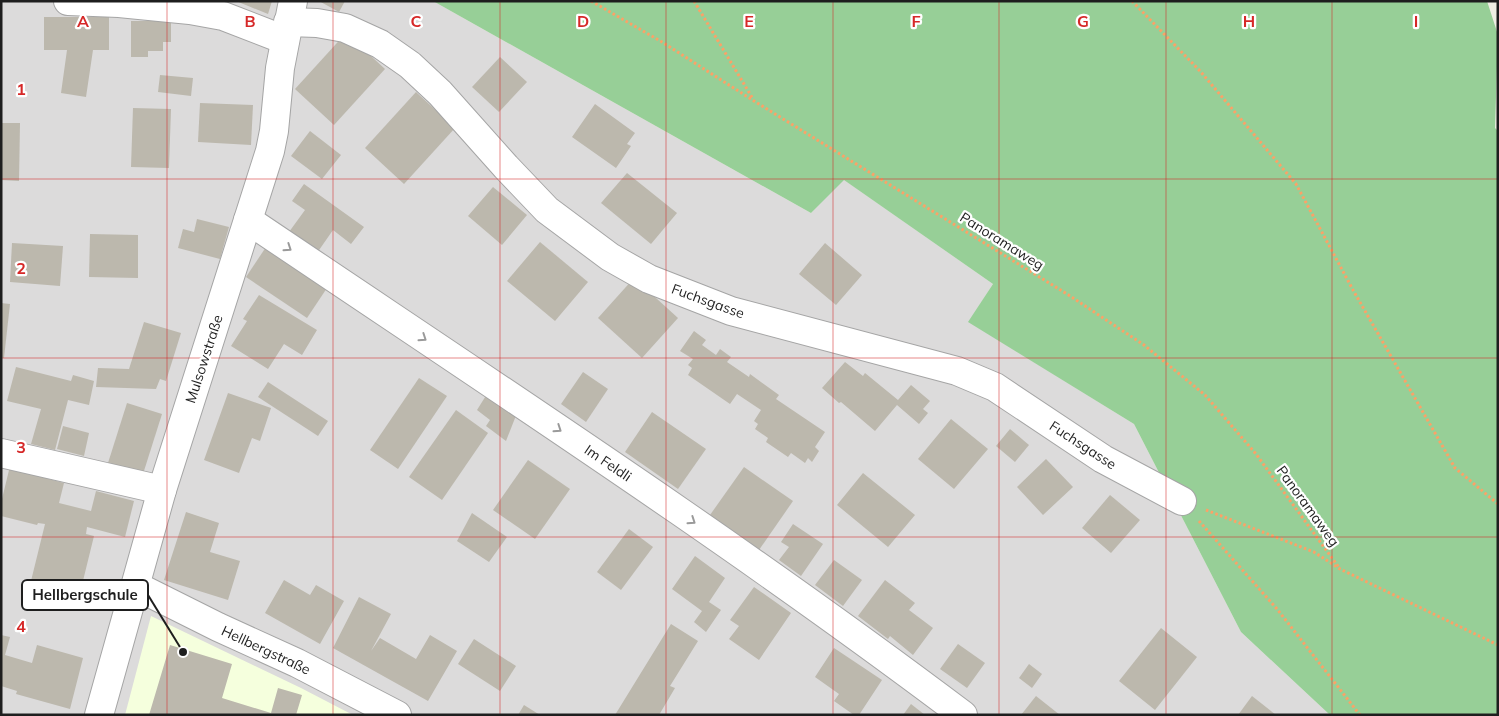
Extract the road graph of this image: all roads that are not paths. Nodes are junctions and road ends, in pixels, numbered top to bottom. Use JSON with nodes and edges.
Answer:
{"nodes":[{"id":1,"x":68,"y":1,"type":"edge"},
{"id":2,"x":289,"y":21,"type":"edge"},
{"id":3,"x":248,"y":220,"type":"junction"},
{"id":4,"x":1,"y":453,"type":"edge"},
{"id":5,"x":162,"y":490,"type":"junction"},
{"id":6,"x":1182,"y":501,"type":"road end"},
{"id":7,"x":136,"y":586,"type":"junction"},
{"id":8,"x":99,"y":715,"type":"edge"},
{"id":9,"x":397,"y":715,"type":"edge"},
{"id":10,"x":963,"y":715,"type":"edge"}],
"edges":[{"from":1,"to":2,"type":"street","name":"Fuchsgasse"},
{"from":2,"to":3,"type":"street","name":"Mulsowstraße"},
{"from":2,"to":6,"type":"street","name":"Fuchsgasse"},
{"from":3,"to":5,"type":"street","name":"Mulsowstraße"},
{"from":3,"to":10,"type":"street","name":"Im Feldli","one_way":true},
{"from":4,"to":5,"type":"street"},
{"from":5,"to":7,"type":"street","name":"Mulsowstraße"},
{"from":7,"to":8,"type":"street","name":"Mulsowstraße"},
{"from":7,"to":9,"type":"street","name":"Hellbergstraße"}]}
